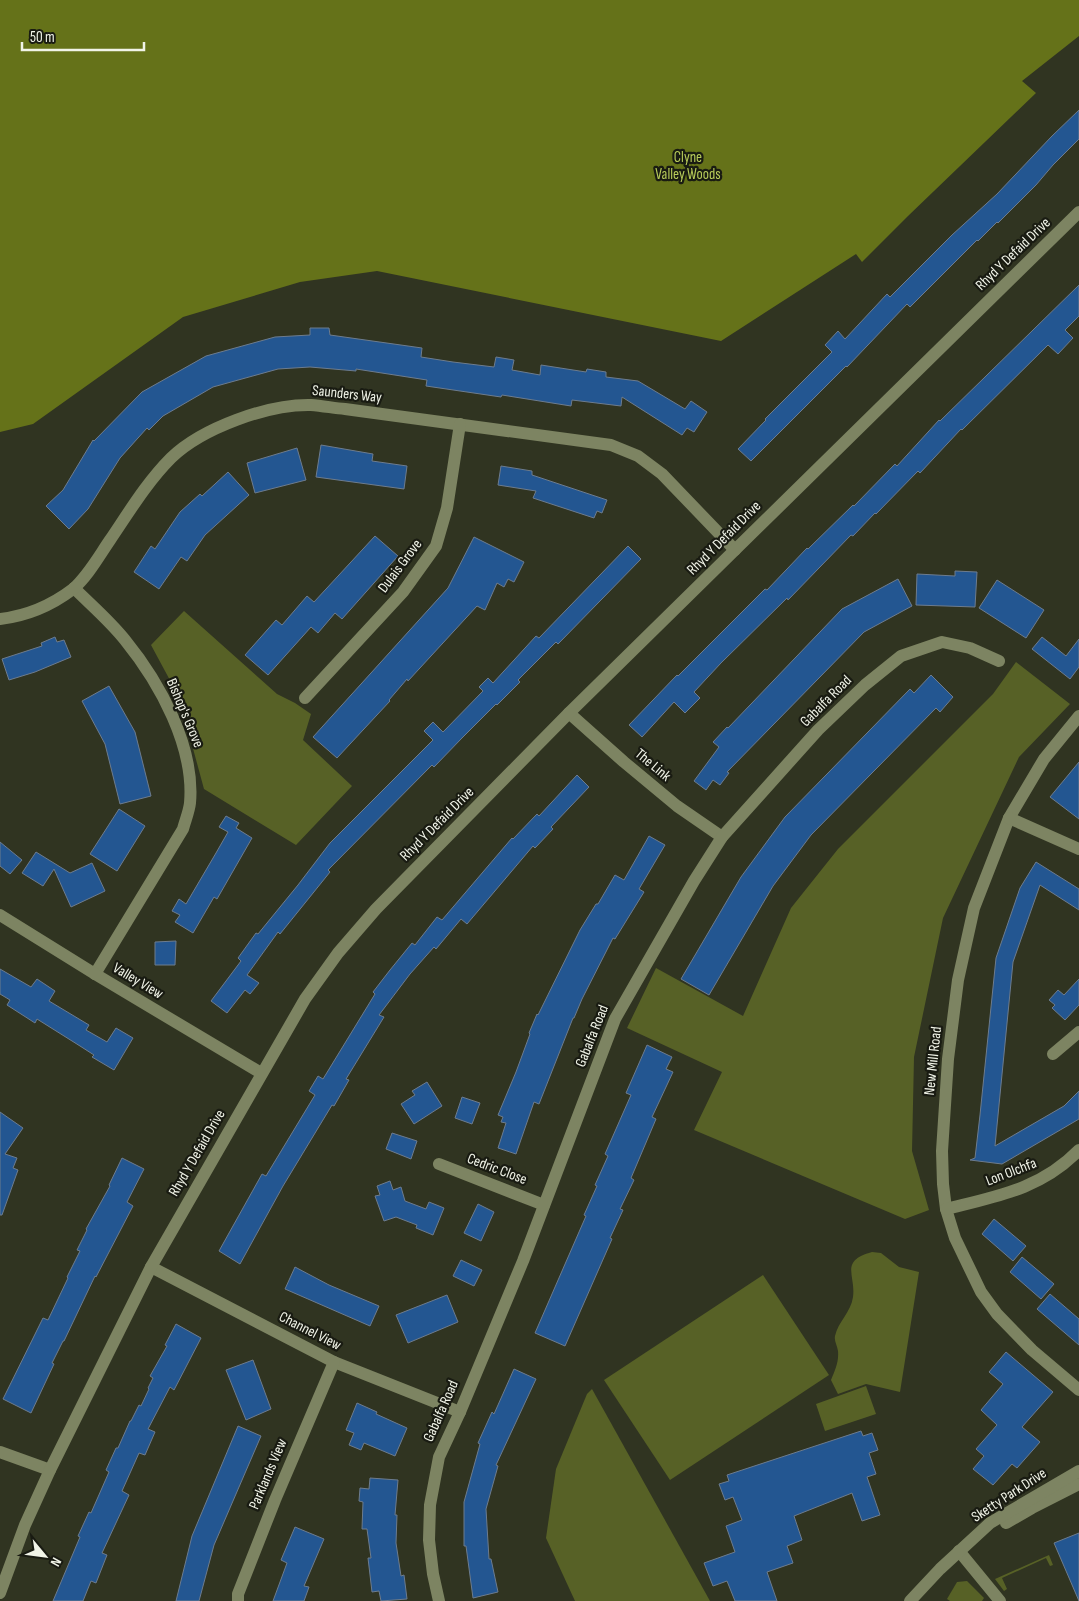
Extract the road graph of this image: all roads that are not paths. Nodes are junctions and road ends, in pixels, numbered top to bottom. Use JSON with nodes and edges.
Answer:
{"nodes":[{"id":1,"x":1079,"y":212,"type":"edge"},
{"id":2,"x":460,"y":424,"type":"junction"},
{"id":3,"x":735,"y":550,"type":"junction"},
{"id":4,"x":74,"y":588,"type":"junction"},
{"id":5,"x":0,"y":619,"type":"edge"},
{"id":6,"x":999,"y":661,"type":"dead end"},
{"id":7,"x":305,"y":698,"type":"dead end"},
{"id":8,"x":569,"y":714,"type":"junction"},
{"id":9,"x":1079,"y":716,"type":"edge"},
{"id":10,"x":1009,"y":818,"type":"junction"},
{"id":11,"x":722,"y":837,"type":"junction"},
{"id":12,"x":1079,"y":849,"type":"edge"},
{"id":13,"x":0,"y":915,"type":"edge"},
{"id":14,"x":95,"y":974,"type":"junction"},
{"id":15,"x":1079,"y":1032,"type":"edge"},
{"id":16,"x":1053,"y":1054,"type":"dead end"},
{"id":17,"x":261,"y":1073,"type":"junction"},
{"id":18,"x":1079,"y":1150,"type":"edge"},
{"id":19,"x":439,"y":1164,"type":"dead end"},
{"id":20,"x":544,"y":1205,"type":"junction"},
{"id":21,"x":946,"y":1209,"type":"junction"},
{"id":22,"x":151,"y":1267,"type":"junction"},
{"id":23,"x":334,"y":1362,"type":"junction"},
{"id":24,"x":1079,"y":1390,"type":"edge"},
{"id":25,"x":460,"y":1412,"type":"junction"},
{"id":26,"x":0,"y":1452,"type":"edge"},
{"id":27,"x":50,"y":1470,"type":"junction"},
{"id":28,"x":1079,"y":1471,"type":"edge"},
{"id":29,"x":1079,"y":1484,"type":"edge"},
{"id":30,"x":959,"y":1551,"type":"junction"},
{"id":31,"x":0,"y":1593,"type":"edge"},
{"id":32,"x":238,"y":1601,"type":"edge"},
{"id":33,"x":439,"y":1601,"type":"edge"},
{"id":34,"x":910,"y":1601,"type":"edge"},
{"id":35,"x":1000,"y":1601,"type":"edge"}],
"edges":[{"from":1,"to":3,"type":"street","name":"Rhyd Y Defaid Drive"},
{"from":2,"to":3,"type":"street","name":"Saunders Way"},
{"from":2,"to":4,"type":"street","name":"Saunders Way"},
{"from":2,"to":7,"type":"street","name":"Dulais Grove"},
{"from":3,"to":8,"type":"street","name":"Rhyd Y Defaid Drive"},
{"from":4,"to":5,"type":"street","name":"Saunders Way"},
{"from":4,"to":14,"type":"street","name":"Bishop's Grove"},
{"from":6,"to":11,"type":"street","name":"Gabalfa Road"},
{"from":8,"to":11,"type":"street","name":"The Link"},
{"from":8,"to":17,"type":"street","name":"Rhyd Y Defaid Drive"},
{"from":9,"to":10,"type":"street","name":"New Mill Road"},
{"from":10,"to":12,"type":"street"},
{"from":10,"to":21,"type":"street","name":"New Mill Road"},
{"from":11,"to":20,"type":"street","name":"Gabalfa Road"},
{"from":13,"to":14,"type":"street","name":"Valley View"},
{"from":14,"to":17,"type":"street","name":"Valley View"},
{"from":15,"to":16,"type":"street"},
{"from":17,"to":22,"type":"street","name":"Rhyd Y Defaid Drive"},
{"from":18,"to":21,"type":"street","name":"Lon Olchfa"},
{"from":19,"to":20,"type":"street","name":"Cedric Close"},
{"from":20,"to":25,"type":"street","name":"Gabalfa Road"},
{"from":21,"to":24,"type":"street","name":"New Mill Road"},
{"from":22,"to":23,"type":"street","name":"Channel View"},
{"from":22,"to":27,"type":"street","name":"Rhyd Y Defaid Drive"},
{"from":23,"to":25,"type":"street","name":"Channel View"},
{"from":23,"to":32,"type":"street","name":"Parklands View"},
{"from":25,"to":33,"type":"street","name":"Gabalfa Road"},
{"from":26,"to":27,"type":"street"},
{"from":27,"to":31,"type":"street","name":"Rhyd Y Defaid Drive"},
{"from":28,"to":30,"type":"street","name":"Sketty Park Drive"},
{"from":29,"to":30,"type":"street","name":"Sketty Park Drive"},
{"from":30,"to":34,"type":"street","name":"Sketty Park Drive"},
{"from":30,"to":35,"type":"street"}]}
